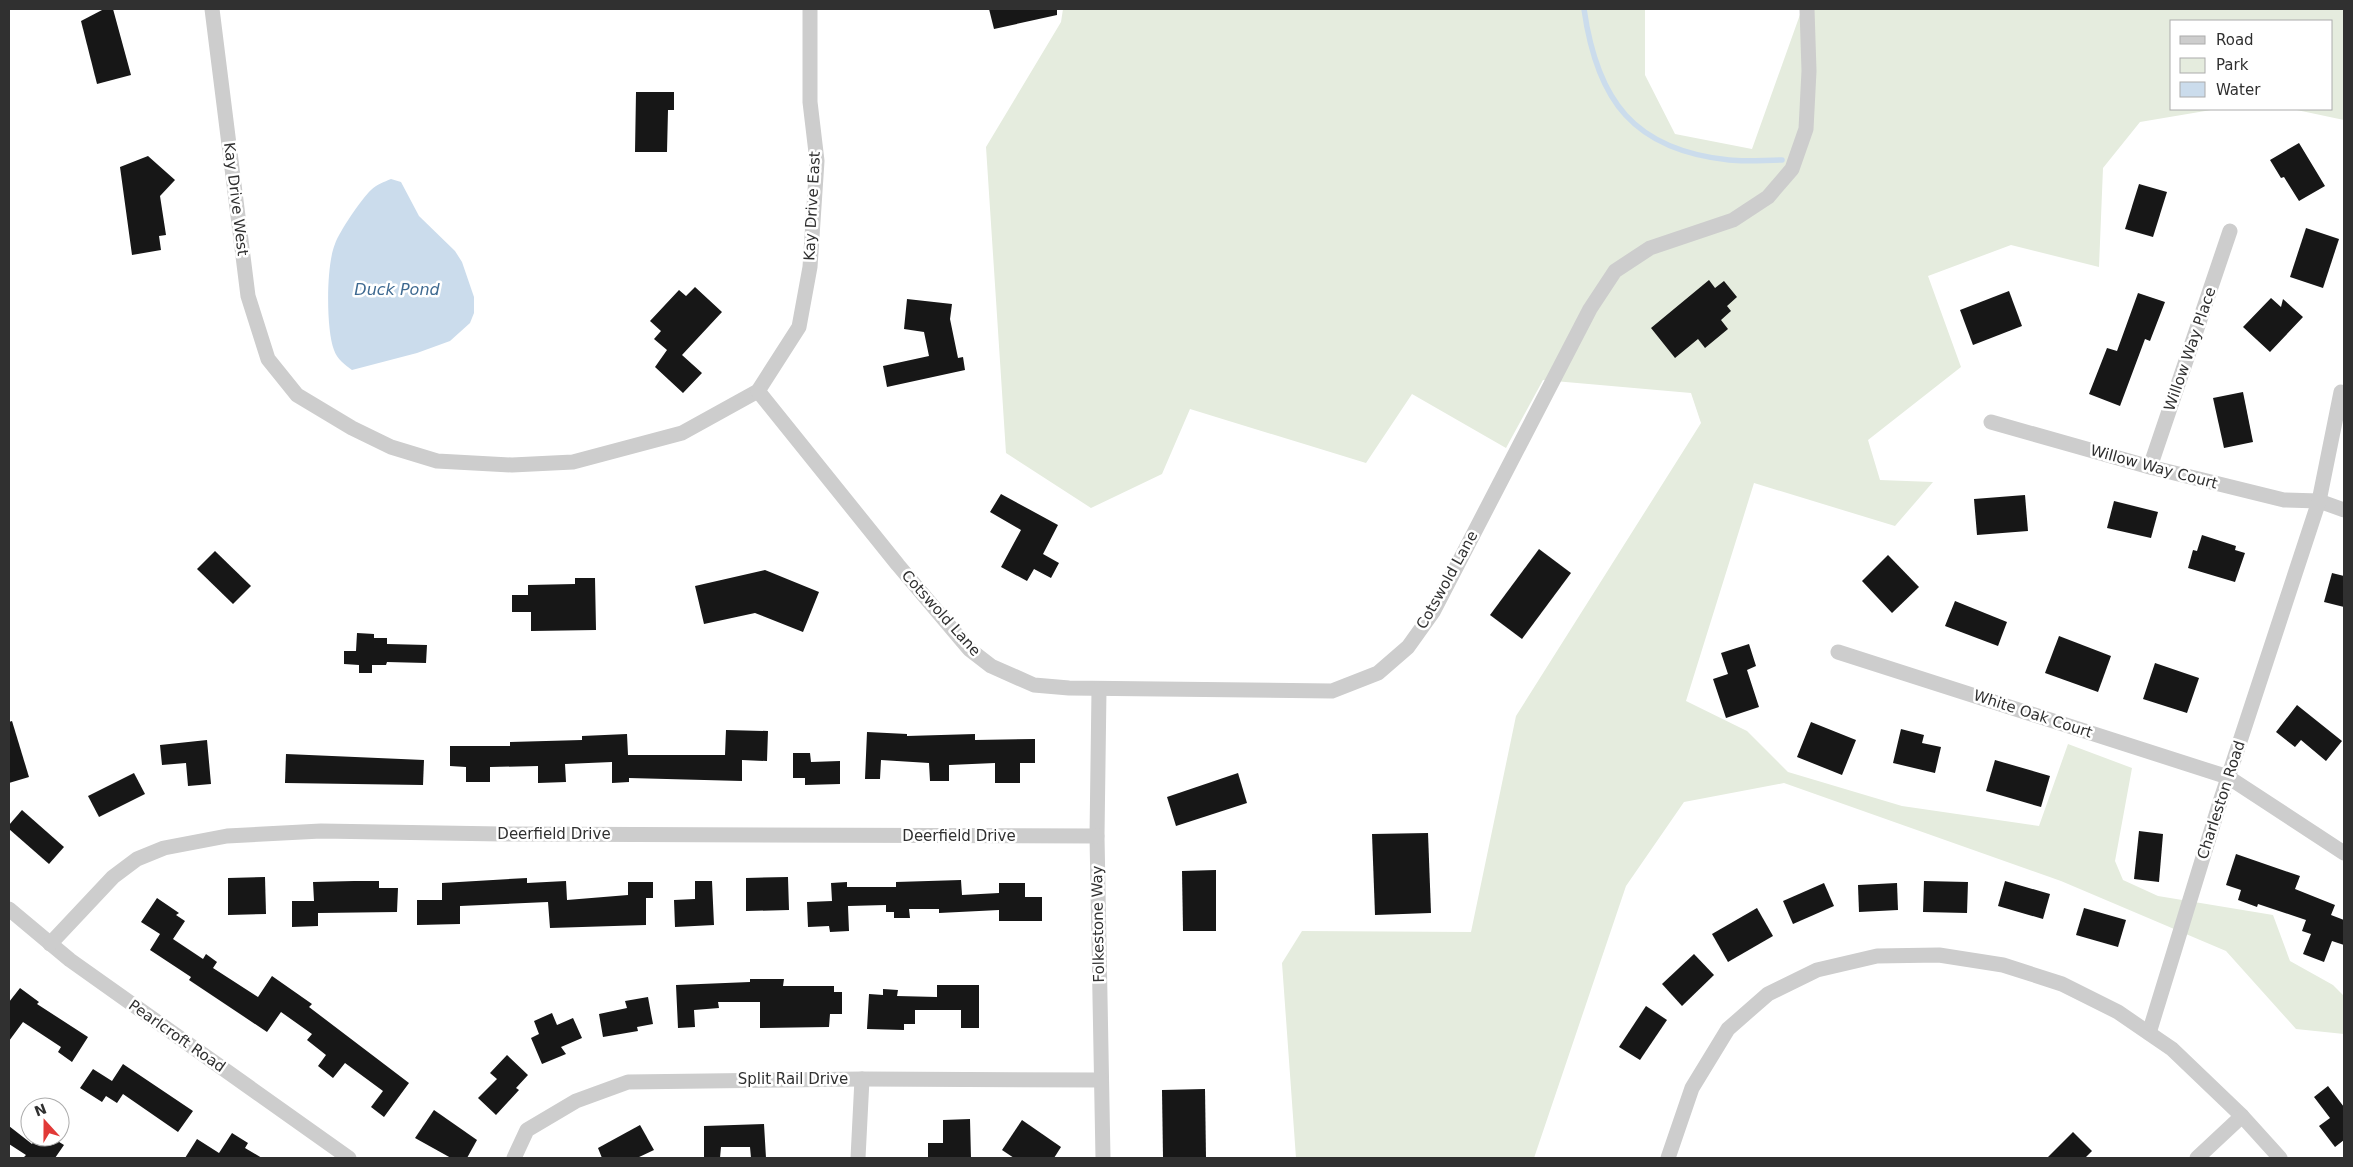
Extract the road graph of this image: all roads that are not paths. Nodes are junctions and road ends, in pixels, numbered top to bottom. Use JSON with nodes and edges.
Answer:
{"nodes":[{"id":1,"x":212,"y":9,"type":"edge"},
{"id":2,"x":810,"y":9,"type":"edge"},
{"id":3,"x":1807,"y":9,"type":"edge"},
{"id":4,"x":2230,"y":232,"type":"dead end"},
{"id":5,"x":758,"y":391,"type":"junction"},
{"id":6,"x":2341,"y":392,"type":"dead end"},
{"id":7,"x":1991,"y":422,"type":"dead end"},
{"id":8,"x":2150,"y":467,"type":"junction"},
{"id":9,"x":2318,"y":501,"type":"junction"},
{"id":10,"x":2344,"y":510,"type":"edge"},
{"id":11,"x":1838,"y":652,"type":"dead end"},
{"id":12,"x":1099,"y":690,"type":"junction"},
{"id":13,"x":2228,"y":777,"type":"junction"},
{"id":14,"x":1097,"y":836,"type":"junction"},
{"id":15,"x":2344,"y":853,"type":"edge"},
{"id":16,"x":9,"y":909,"type":"edge"},
{"id":17,"x":50,"y":944,"type":"junction"},
{"id":18,"x":2148,"y":1033,"type":"junction"},
{"id":19,"x":862,"y":1079,"type":"junction"},
{"id":20,"x":1101,"y":1080,"type":"junction"},
{"id":21,"x":2242,"y":1116,"type":"junction"},
{"id":22,"x":349,"y":1158,"type":"edge"},
{"id":23,"x":514,"y":1158,"type":"edge"},
{"id":24,"x":858,"y":1158,"type":"edge"},
{"id":25,"x":1102,"y":1158,"type":"edge"},
{"id":26,"x":1668,"y":1158,"type":"edge"},
{"id":27,"x":2197,"y":1158,"type":"edge"},
{"id":28,"x":2280,"y":1158,"type":"edge"}],
"edges":[{"from":1,"to":5,"type":"street","name":"Kay Drive West"},
{"from":2,"to":5,"type":"street","name":"Kay Drive East"},
{"from":3,"to":12,"type":"street","name":"Cotswold Lane"},
{"from":4,"to":8,"type":"street","name":"Willow Way Place"},
{"from":5,"to":12,"type":"street","name":"Cotswold Lane"},
{"from":6,"to":9,"type":"street","name":"Charleston Road"},
{"from":7,"to":8,"type":"street","name":"Willow Way Court"},
{"from":8,"to":9,"type":"street","name":"Willow Way Court"},
{"from":9,"to":10,"type":"street","name":"Willow Way Court"},
{"from":9,"to":13,"type":"street","name":"Charleston Road"},
{"from":11,"to":13,"type":"street","name":"White Oak Court"},
{"from":12,"to":14,"type":"street","name":"Folkestone Way"},
{"from":13,"to":15,"type":"street","name":"White Oak Court"},
{"from":13,"to":18,"type":"street","name":"Charleston Road"},
{"from":14,"to":17,"type":"street","name":"Deerfield Drive"},
{"from":14,"to":20,"type":"street","name":"Folkestone Way"},
{"from":16,"to":17,"type":"street","name":"Pearlcroft Road"},
{"from":17,"to":22,"type":"street","name":"Pearlcroft Road"},
{"from":18,"to":21,"type":"street"},
{"from":18,"to":26,"type":"street"},
{"from":19,"to":20,"type":"street","name":"Split Rail Drive"},
{"from":19,"to":23,"type":"street","name":"Split Rail Drive"},
{"from":19,"to":24,"type":"street"},
{"from":20,"to":25,"type":"street","name":"Folkestone Way"},
{"from":21,"to":27,"type":"street"},
{"from":21,"to":28,"type":"street"}]}
